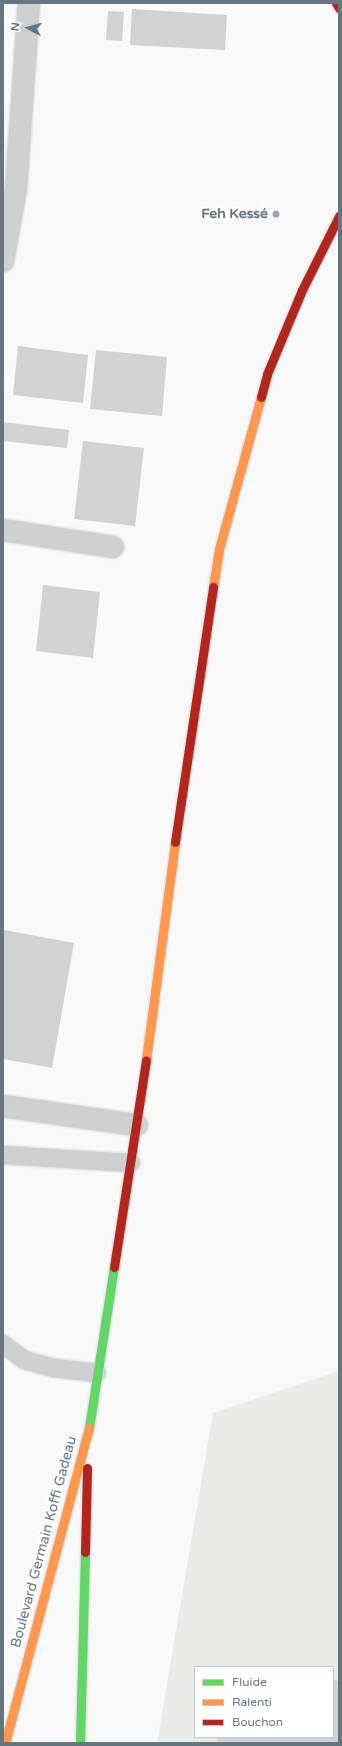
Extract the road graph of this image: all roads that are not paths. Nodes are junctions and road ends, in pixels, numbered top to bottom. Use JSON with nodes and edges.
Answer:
{"nodes":[{"id":1,"x":29,"y":3,"type":"edge"},
{"id":2,"x":336,"y":3,"type":"edge"},
{"id":3,"x":339,"y":8,"type":"edge"},
{"id":4,"x":9,"y":188,"type":"edge"},
{"id":5,"x":339,"y":216,"type":"edge"},
{"id":6,"x":3,"y":261,"type":"edge"},
{"id":7,"x":3,"y":530,"type":"edge"},
{"id":8,"x":114,"y":547,"type":"dead end"},
{"id":9,"x":3,"y":1106,"type":"edge"},
{"id":10,"x":137,"y":1125,"type":"junction"},
{"id":11,"x":3,"y":1155,"type":"edge"},
{"id":12,"x":131,"y":1163,"type":"junction"},
{"id":13,"x":3,"y":1344,"type":"edge"},
{"id":14,"x":97,"y":1374,"type":"junction"},
{"id":15,"x":88,"y":1433,"type":"junction"},
{"id":16,"x":5,"y":1743,"type":"edge"},
{"id":17,"x":80,"y":1743,"type":"edge"}],
"edges":[{"from":1,"to":4,"type":"street"},
{"from":2,"to":3,"type":"main road"},
{"from":4,"to":6,"type":"street"},
{"from":5,"to":10,"type":"main road"},
{"from":7,"to":8,"type":"street"},
{"from":9,"to":10,"type":"street"},
{"from":10,"to":12,"type":"main road"},
{"from":11,"to":12,"type":"lane"},
{"from":12,"to":14,"type":"main road"},
{"from":13,"to":14,"type":"lane"},
{"from":14,"to":15,"type":"main road"},
{"from":15,"to":16,"type":"main road","name":"Boulevard Germain Koffi Gadeau"},
{"from":15,"to":17,"type":"main road","name":"Boulevard Germain Koffi Gadeau"}]}
